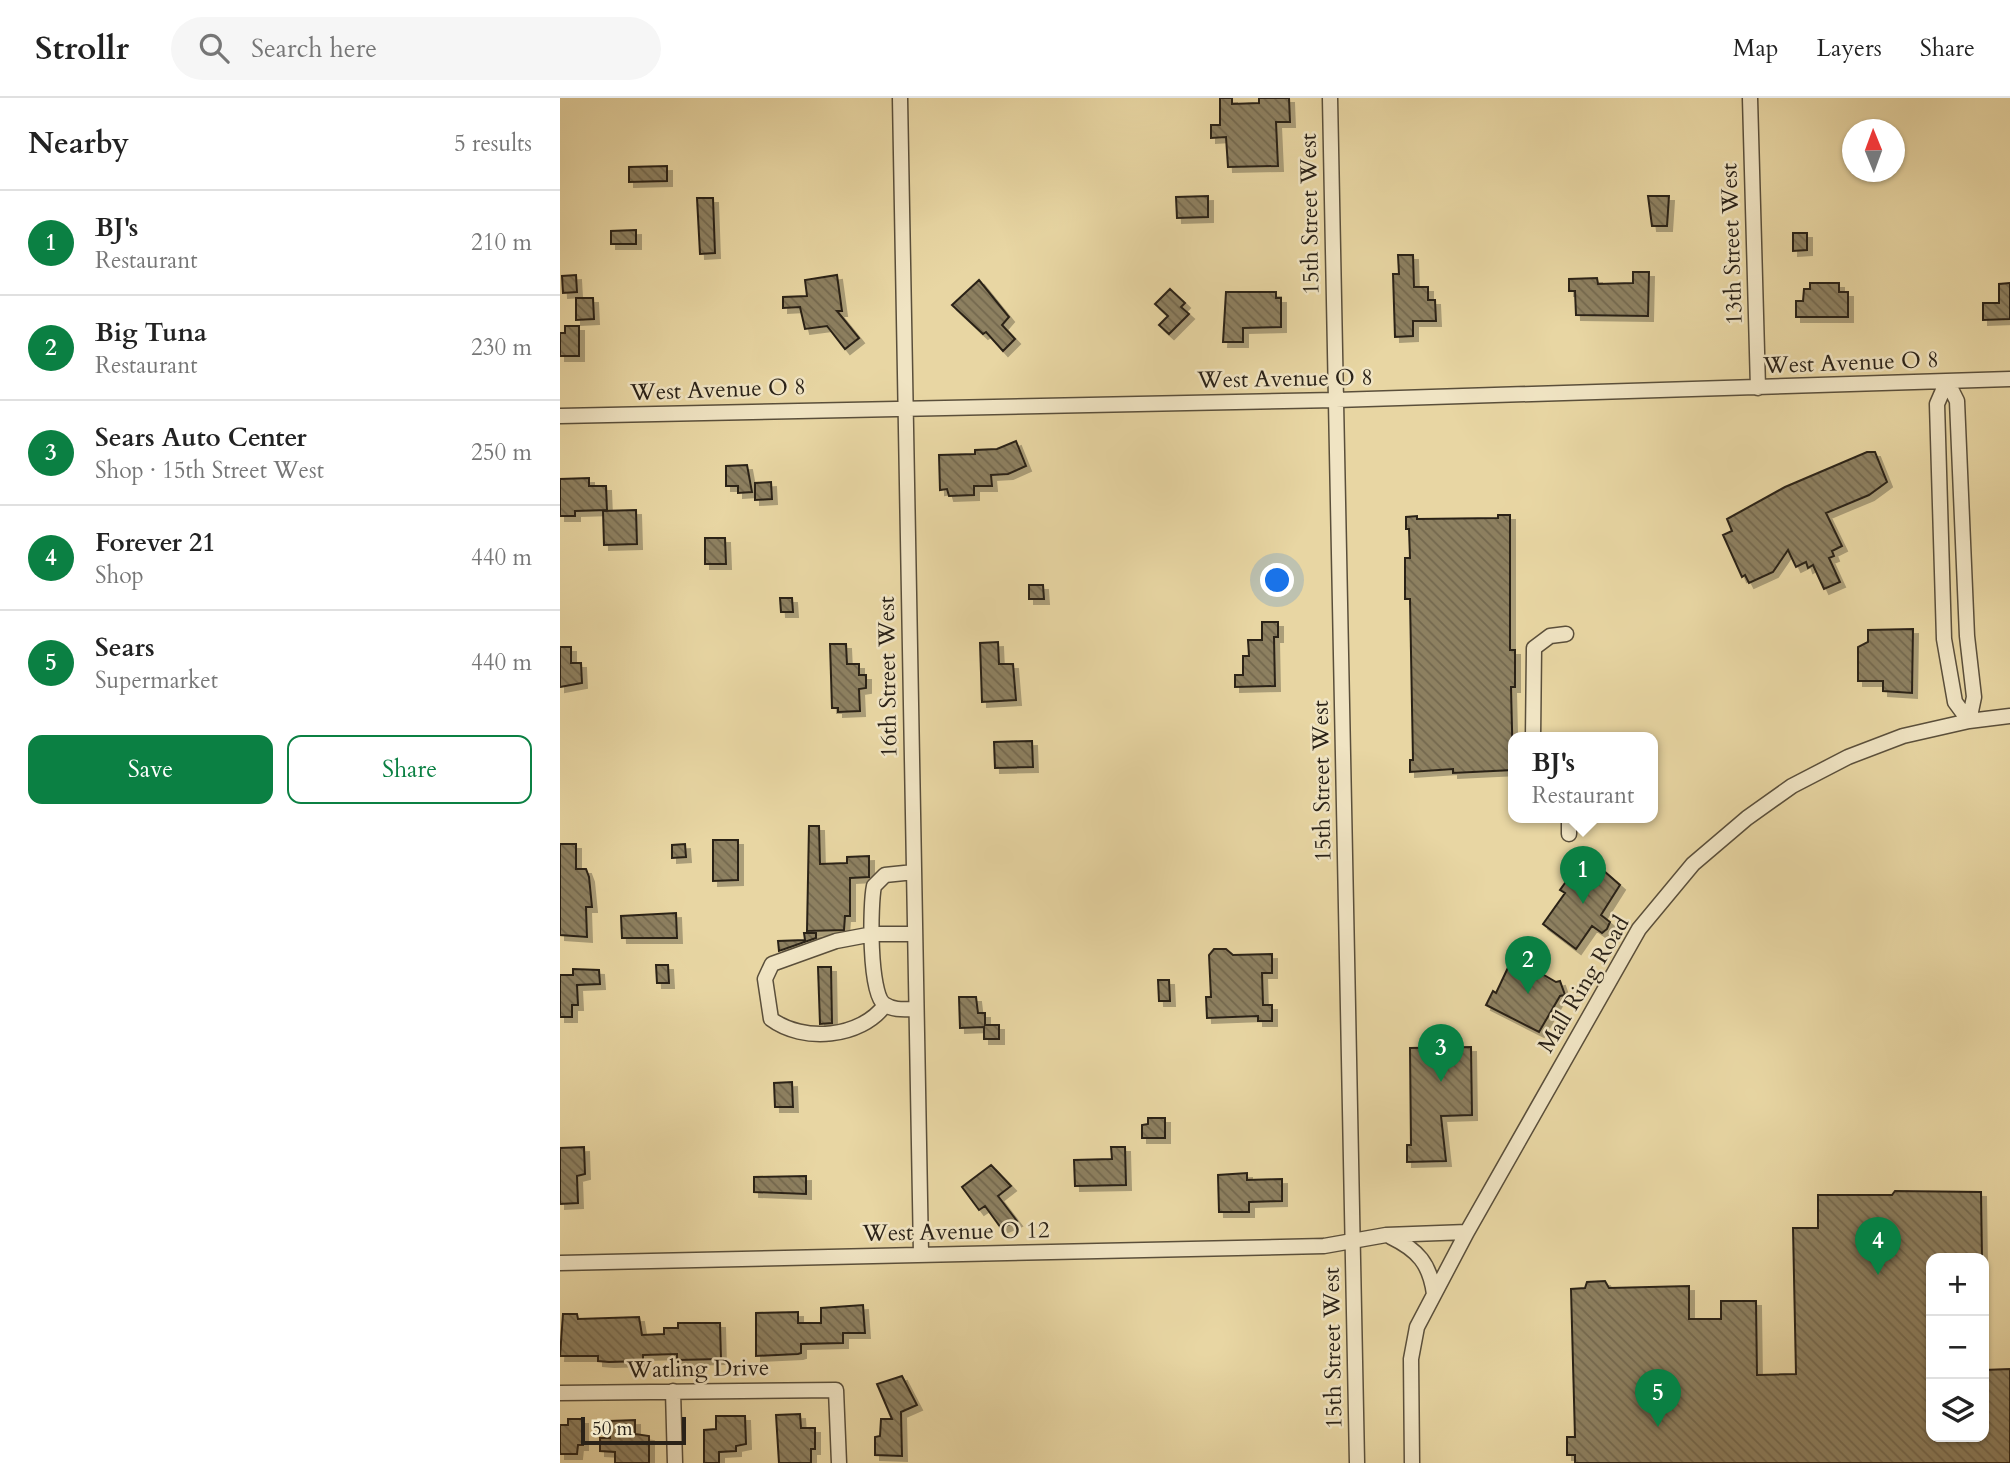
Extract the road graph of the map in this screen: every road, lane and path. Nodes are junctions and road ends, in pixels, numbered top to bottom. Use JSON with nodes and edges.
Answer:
{"nodes":[{"id":1,"x":900,"y":98,"type":"edge"},
{"id":2,"x":1330,"y":98,"type":"edge"},
{"id":3,"x":1750,"y":98,"type":"edge"},
{"id":4,"x":2010,"y":379,"type":"edge"},
{"id":5,"x":1947,"y":381,"type":"junction"},
{"id":6,"x":1758,"y":388,"type":"junction"},
{"id":7,"x":1336,"y":400,"type":"junction"},
{"id":8,"x":905,"y":407,"type":"junction"},
{"id":9,"x":560,"y":416,"type":"edge"},
{"id":10,"x":1566,"y":634,"type":"dead end"},
{"id":11,"x":2010,"y":716,"type":"edge"},
{"id":12,"x":1969,"y":721,"type":"junction"},
{"id":13,"x":1533,"y":732,"type":"edge"},
{"id":14,"x":1569,"y":823,"type":"edge"},
{"id":15,"x":1569,"y":834,"type":"dead end"},
{"id":16,"x":914,"y":872,"type":"junction"},
{"id":17,"x":873,"y":934,"type":"junction"},
{"id":18,"x":915,"y":934,"type":"junction"},
{"id":19,"x":885,"y":1005,"type":"junction"},
{"id":20,"x":916,"y":1009,"type":"junction"},
{"id":21,"x":1467,"y":1232,"type":"junction"},
{"id":22,"x":1386,"y":1235,"type":"junction"},
{"id":23,"x":1353,"y":1238,"type":"junction"},
{"id":24,"x":921,"y":1254,"type":"junction"},
{"id":25,"x":560,"y":1263,"type":"edge"},
{"id":26,"x":1434,"y":1294,"type":"junction"},
{"id":27,"x":673,"y":1391,"type":"junction"},
{"id":28,"x":560,"y":1393,"type":"edge"},
{"id":29,"x":675,"y":1463,"type":"edge"},
{"id":30,"x":839,"y":1463,"type":"edge"},
{"id":31,"x":1357,"y":1463,"type":"edge"},
{"id":32,"x":1412,"y":1463,"type":"edge"}],
"edges":[{"from":1,"to":8,"type":"street","name":"16th Street West"},
{"from":2,"to":7,"type":"street","name":"15th Street West"},
{"from":3,"to":6,"type":"street","name":"13th Street West"},
{"from":4,"to":5,"type":"street","name":"West Avenue O 8"},
{"from":5,"to":6,"type":"street","name":"West Avenue O 8"},
{"from":5,"to":12,"type":"street"},
{"from":5,"to":12,"type":"street"},
{"from":6,"to":7,"type":"street","name":"West Avenue O 8"},
{"from":7,"to":8,"type":"street","name":"West Avenue O 8"},
{"from":7,"to":23,"type":"street","name":"15th Street West"},
{"from":8,"to":9,"type":"street","name":"West Avenue O 8"},
{"from":8,"to":16,"type":"street","name":"16th Street West"},
{"from":10,"to":13,"type":"street"},
{"from":11,"to":12,"type":"street","name":"Mall Ring Road"},
{"from":12,"to":21,"type":"street","name":"Mall Ring Road"},
{"from":14,"to":15,"type":"street"},
{"from":16,"to":17,"type":"street"},
{"from":16,"to":18,"type":"street","name":"16th Street West"},
{"from":17,"to":18,"type":"street"},
{"from":17,"to":19,"type":"street"},
{"from":17,"to":19,"type":"street"},
{"from":18,"to":20,"type":"street","name":"16th Street West"},
{"from":19,"to":20,"type":"street"},
{"from":20,"to":24,"type":"street","name":"16th Street West"},
{"from":21,"to":22,"type":"street","name":"West Avenue O 12"},
{"from":21,"to":26,"type":"street","name":"Mall Ring Road"},
{"from":22,"to":23,"type":"street","name":"West Avenue O 12"},
{"from":22,"to":26,"type":"street"},
{"from":23,"to":24,"type":"street","name":"West Avenue O 12"},
{"from":23,"to":31,"type":"street","name":"15th Street West"},
{"from":24,"to":25,"type":"street","name":"West Avenue O 12"},
{"from":26,"to":32,"type":"street","name":"Mall Ring Road"},
{"from":27,"to":28,"type":"street","name":"Watling Drive"},
{"from":27,"to":29,"type":"street"},
{"from":27,"to":30,"type":"street","name":"Watling Drive"}]}
